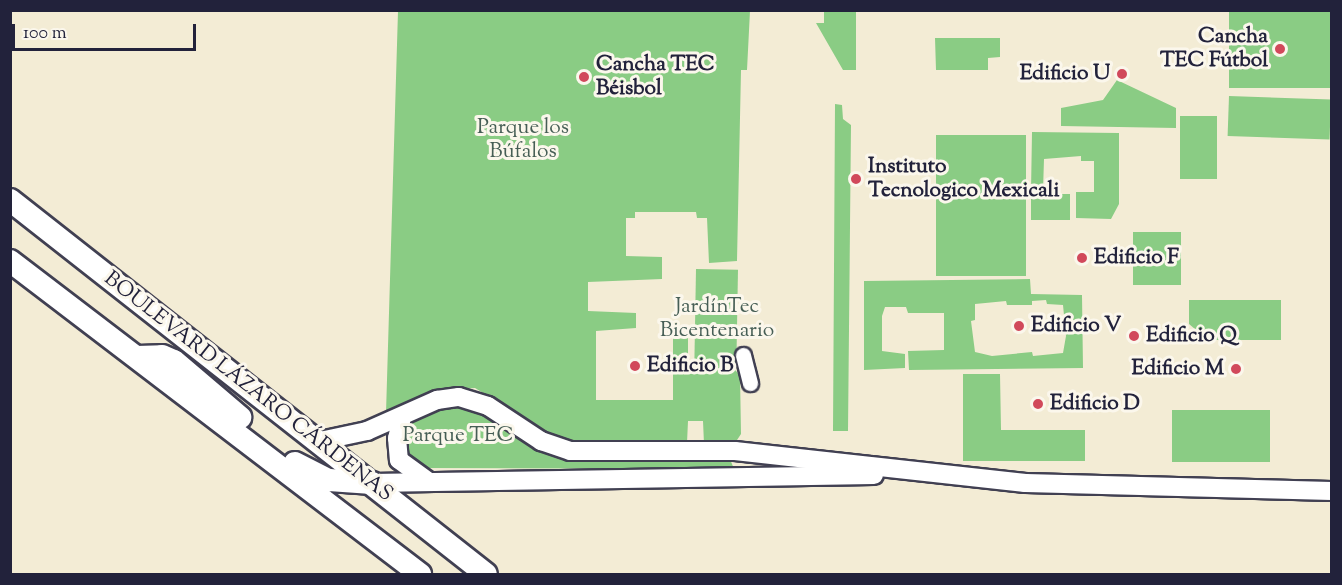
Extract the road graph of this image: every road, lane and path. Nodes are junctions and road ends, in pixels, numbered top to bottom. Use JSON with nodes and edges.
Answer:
{"nodes":[{"id":1,"x":10,"y":200,"type":"edge"},
{"id":2,"x":10,"y":261,"type":"edge"},
{"id":3,"x":743,"y":354,"type":"dead end"},
{"id":4,"x":137,"y":357,"type":"junction"},
{"id":5,"x":750,"y":383,"type":"dead end"},
{"id":6,"x":402,"y":417,"type":"junction"},
{"id":7,"x":320,"y":441,"type":"junction"},
{"id":8,"x":735,"y":452,"type":"junction"},
{"id":9,"x":924,"y":474,"type":"junction"},
{"id":10,"x":735,"y":477,"type":"junction"},
{"id":11,"x":428,"y":480,"type":"junction"},
{"id":12,"x":372,"y":483,"type":"junction"},
{"id":13,"x":1332,"y":491,"type":"edge"},
{"id":14,"x":420,"y":574,"type":"edge"},
{"id":15,"x":486,"y":574,"type":"edge"}],
"edges":[{"from":1,"to":7,"type":"main road","name":"BOULEVARD LÁZARO CÁRDENAS"},
{"from":2,"to":4,"type":"main road","name":"BOULEVARD LÁZARO CÁRDENAS"},
{"from":3,"to":5,"type":"street"},
{"from":4,"to":12,"type":"main road"},
{"from":4,"to":14,"type":"main road","name":"BOULEVARD LÁZARO CÁRDENAS"},
{"from":6,"to":7,"type":"street"},
{"from":6,"to":8,"type":"street"},
{"from":6,"to":11,"type":"street"},
{"from":7,"to":12,"type":"main road","name":"BOULEVARD LÁZARO CÁRDENAS"},
{"from":8,"to":9,"type":"street"},
{"from":8,"to":10,"type":"street"},
{"from":9,"to":10,"type":"street"},
{"from":9,"to":13,"type":"street"},
{"from":10,"to":11,"type":"street"},
{"from":11,"to":12,"type":"street"},
{"from":12,"to":15,"type":"main road","name":"BOULEVARD LÁZARO CÁRDENAS"}]}
